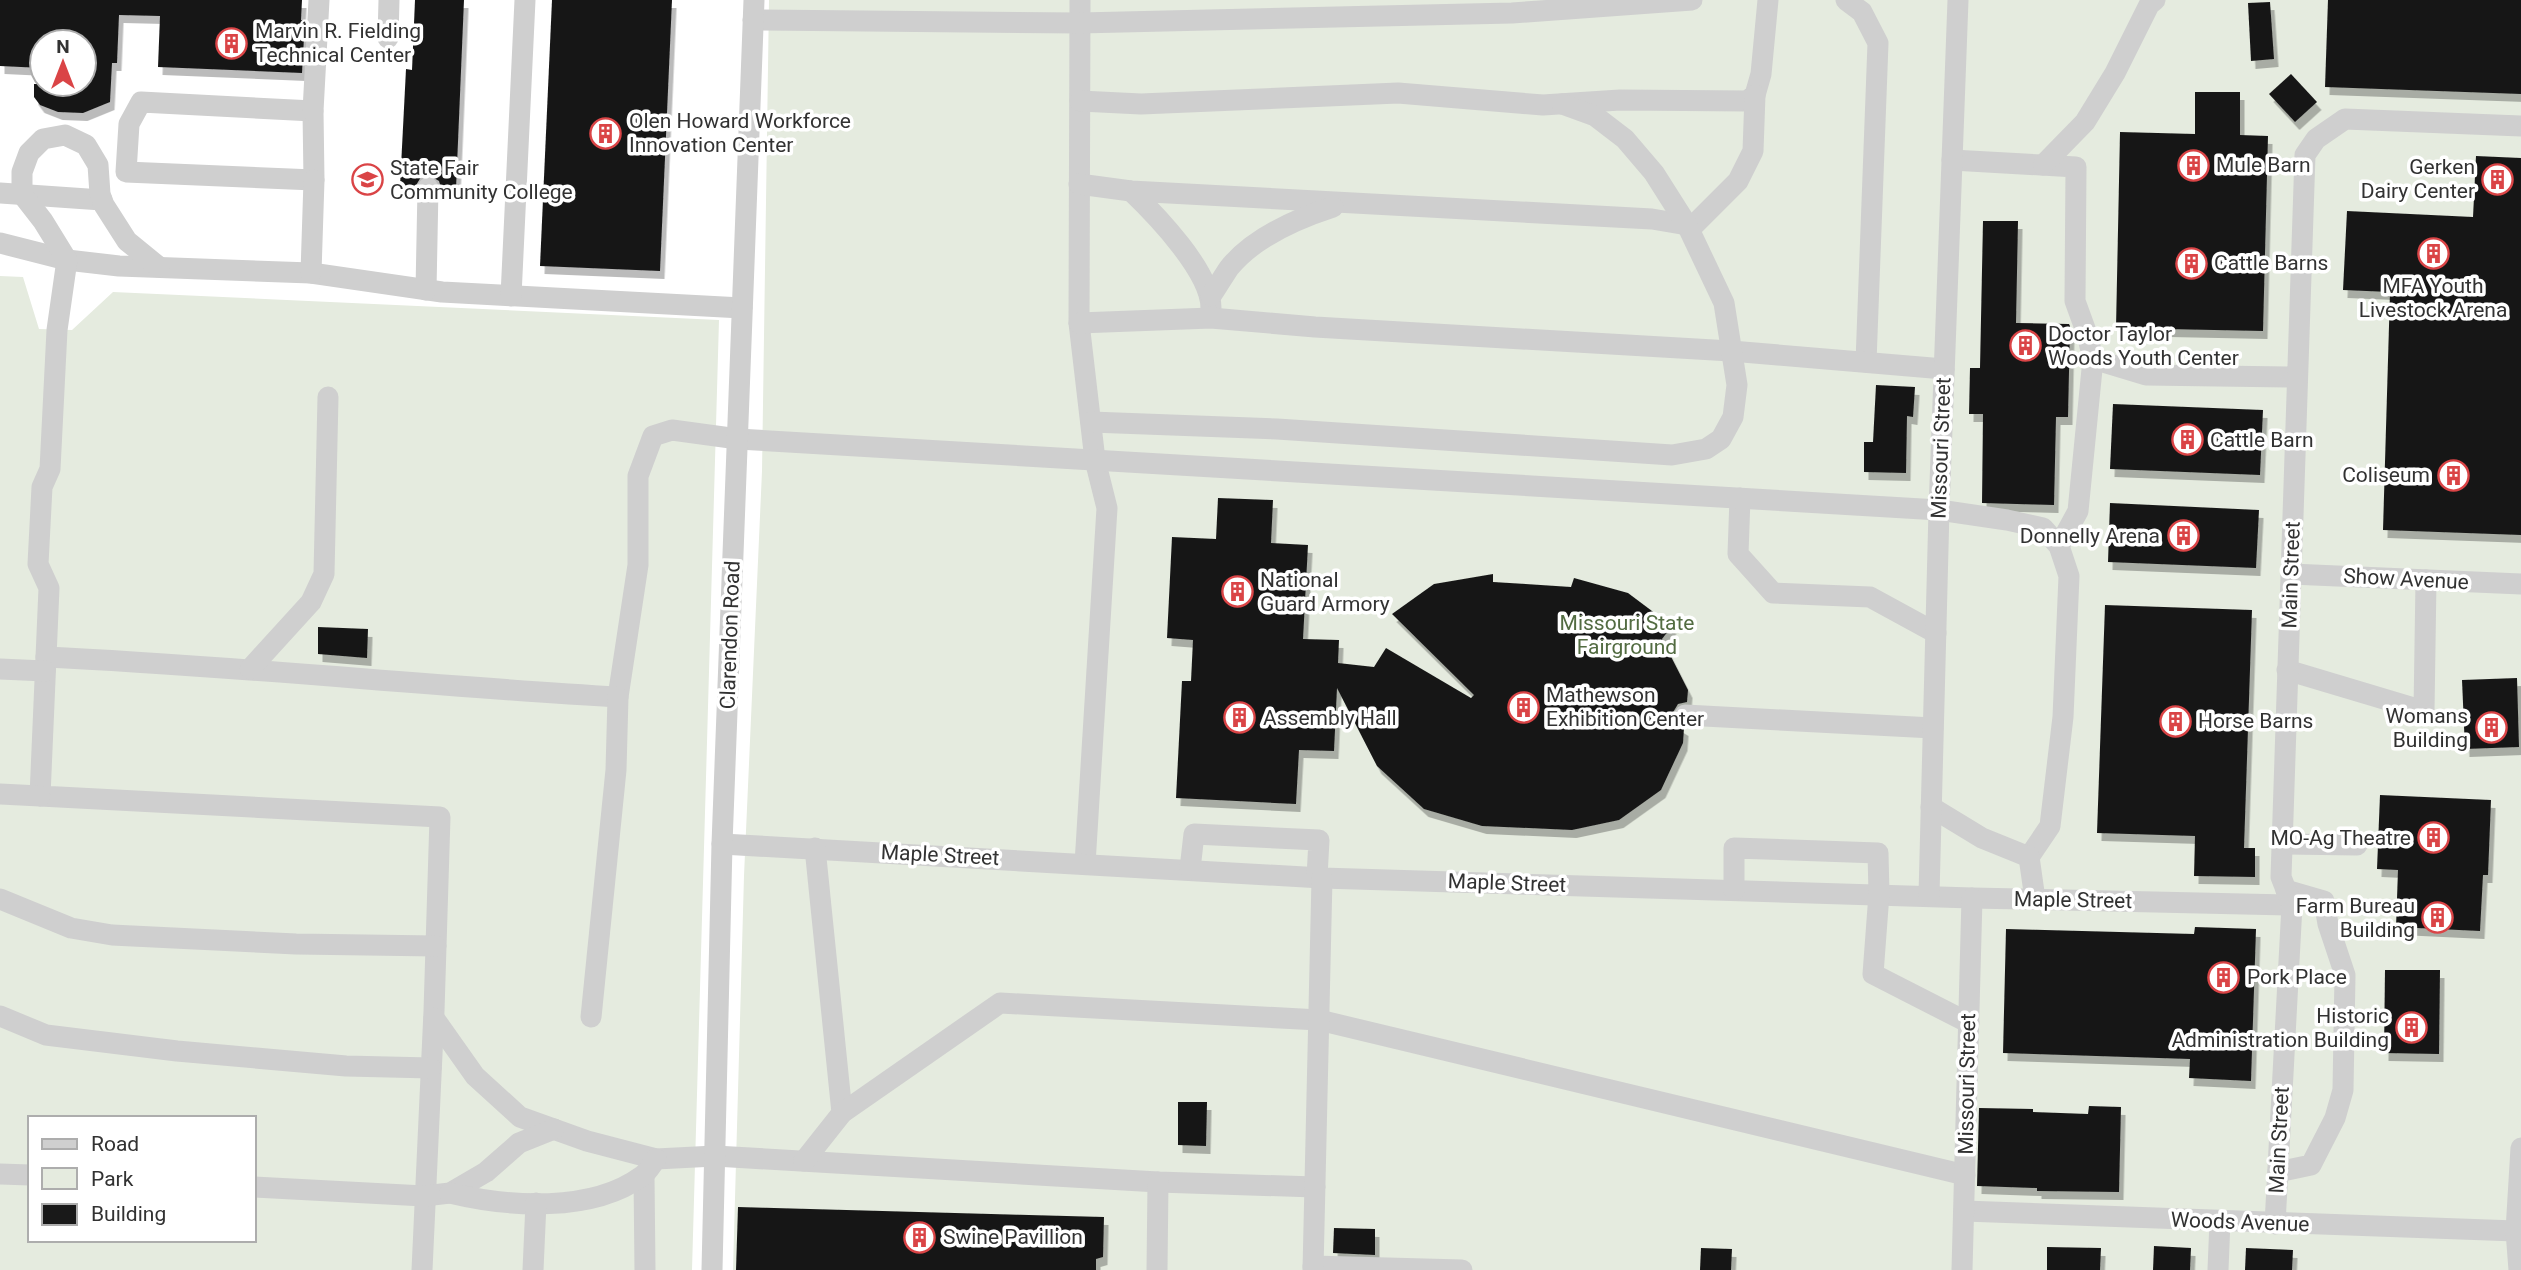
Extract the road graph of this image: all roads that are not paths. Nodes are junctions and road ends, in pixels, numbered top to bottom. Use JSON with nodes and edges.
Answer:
{"nodes":[{"id":1,"x":319,"y":0,"type":"edge"},
{"id":2,"x":389,"y":0,"type":"edge"},
{"id":3,"x":525,"y":0,"type":"edge"},
{"id":4,"x":1080,"y":0,"type":"edge"},
{"id":5,"x":1692,"y":0,"type":"edge"},
{"id":6,"x":1768,"y":0,"type":"edge"},
{"id":7,"x":1846,"y":0,"type":"edge"},
{"id":8,"x":1958,"y":0,"type":"edge"},
{"id":9,"x":2155,"y":0,"type":"edge"},
{"id":10,"x":754,"y":10,"type":"edge"},
{"id":11,"x":1080,"y":23,"type":"junction"},
{"id":12,"x":388,"y":38,"type":"dead end"},
{"id":13,"x":1755,"y":95,"type":"junction"},
{"id":14,"x":1080,"y":100,"type":"junction"},
{"id":15,"x":1562,"y":104,"type":"junction"},
{"id":16,"x":313,"y":111,"type":"junction"},
{"id":17,"x":2521,"y":125,"type":"edge"},
{"id":18,"x":1952,"y":160,"type":"junction"},
{"id":19,"x":2043,"y":165,"type":"junction"},
{"id":20,"x":314,"y":180,"type":"junction"},
{"id":21,"x":1079,"y":184,"type":"junction"},
{"id":22,"x":428,"y":188,"type":"dead end"},
{"id":23,"x":1131,"y":191,"type":"junction"},
{"id":24,"x":0,"y":193,"type":"edge"},
{"id":25,"x":22,"y":194,"type":"junction"},
{"id":26,"x":102,"y":200,"type":"junction"},
{"id":27,"x":1344,"y":203,"type":"junction"},
{"id":28,"x":1687,"y":225,"type":"junction"},
{"id":29,"x":0,"y":243,"type":"edge"},
{"id":30,"x":67,"y":260,"type":"junction"},
{"id":31,"x":159,"y":267,"type":"junction"},
{"id":32,"x":311,"y":273,"type":"junction"},
{"id":33,"x":426,"y":290,"type":"junction"},
{"id":34,"x":511,"y":296,"type":"junction"},
{"id":35,"x":1211,"y":296,"type":"junction"},
{"id":36,"x":741,"y":308,"type":"junction"},
{"id":37,"x":1211,"y":318,"type":"junction"},
{"id":38,"x":1079,"y":323,"type":"junction"},
{"id":39,"x":1731,"y":351,"type":"junction"},
{"id":40,"x":2093,"y":359,"type":"junction"},
{"id":41,"x":1866,"y":362,"type":"junction"},
{"id":42,"x":1944,"y":369,"type":"junction"},
{"id":43,"x":2298,"y":377,"type":"junction"},
{"id":44,"x":328,"y":397,"type":"dead end"},
{"id":45,"x":1091,"y":422,"type":"junction"},
{"id":46,"x":738,"y":439,"type":"junction"},
{"id":47,"x":1096,"y":460,"type":"junction"},
{"id":48,"x":1740,"y":498,"type":"junction"},
{"id":49,"x":1939,"y":510,"type":"junction"},
{"id":50,"x":2059,"y":546,"type":"junction"},
{"id":51,"x":2291,"y":574,"type":"junction"},
{"id":52,"x":2426,"y":580,"type":"junction"},
{"id":53,"x":2521,"y":584,"type":"edge"},
{"id":54,"x":1936,"y":633,"type":"junction"},
{"id":55,"x":45,"y":664,"type":"junction"},
{"id":56,"x":0,"y":669,"type":"edge"},
{"id":57,"x":250,"y":669,"type":"junction"},
{"id":58,"x":2287,"y":670,"type":"junction"},
{"id":59,"x":618,"y":697,"type":"junction"},
{"id":60,"x":1685,"y":715,"type":"dead end"},
{"id":61,"x":1933,"y":728,"type":"junction"},
{"id":62,"x":0,"y":794,"type":"edge"},
{"id":63,"x":40,"y":796,"type":"junction"},
{"id":64,"x":1931,"y":807,"type":"junction"},
{"id":65,"x":722,"y":844,"type":"junction"},
{"id":66,"x":2282,"y":844,"type":"junction"},
{"id":67,"x":2357,"y":845,"type":"dead end"},
{"id":68,"x":815,"y":848,"type":"junction"},
{"id":69,"x":2029,"y":857,"type":"junction"},
{"id":70,"x":1085,"y":864,"type":"junction"},
{"id":71,"x":1190,"y":869,"type":"junction"},
{"id":72,"x":1320,"y":877,"type":"junction"},
{"id":73,"x":1734,"y":890,"type":"junction"},
{"id":74,"x":1879,"y":894,"type":"junction"},
{"id":75,"x":1929,"y":895,"type":"junction"},
{"id":76,"x":2289,"y":897,"type":"junction"},
{"id":77,"x":1972,"y":898,"type":"junction"},
{"id":78,"x":0,"y":899,"type":"edge"},
{"id":79,"x":2035,"y":899,"type":"junction"},
{"id":80,"x":436,"y":946,"type":"junction"},
{"id":81,"x":0,"y":1016,"type":"edge"},
{"id":82,"x":591,"y":1017,"type":"dead end"},
{"id":83,"x":434,"y":1018,"type":"junction"},
{"id":84,"x":1319,"y":1020,"type":"junction"},
{"id":85,"x":1969,"y":1023,"type":"junction"},
{"id":86,"x":431,"y":1068,"type":"junction"},
{"id":87,"x":842,"y":1113,"type":"junction"},
{"id":88,"x":554,"y":1129,"type":"junction"},
{"id":89,"x":2521,"y":1148,"type":"edge"},
{"id":90,"x":715,"y":1156,"type":"junction"},
{"id":91,"x":804,"y":1161,"type":"junction"},
{"id":92,"x":650,"y":1167,"type":"junction"},
{"id":93,"x":2278,"y":1172,"type":"junction"},
{"id":94,"x":0,"y":1174,"type":"edge"},
{"id":95,"x":28,"y":1175,"type":"edge"},
{"id":96,"x":1965,"y":1175,"type":"junction"},
{"id":97,"x":1158,"y":1182,"type":"junction"},
{"id":98,"x":256,"y":1187,"type":"edge"},
{"id":99,"x":1315,"y":1187,"type":"junction"},
{"id":100,"x":450,"y":1193,"type":"junction"},
{"id":101,"x":425,"y":1196,"type":"junction"},
{"id":102,"x":536,"y":1203,"type":"junction"},
{"id":103,"x":1964,"y":1211,"type":"junction"},
{"id":104,"x":2220,"y":1221,"type":"junction"},
{"id":105,"x":2276,"y":1224,"type":"junction"},
{"id":106,"x":2516,"y":1231,"type":"junction"},
{"id":107,"x":1313,"y":1268,"type":"edge"},
{"id":108,"x":422,"y":1270,"type":"edge"},
{"id":109,"x":533,"y":1270,"type":"edge"},
{"id":110,"x":645,"y":1270,"type":"edge"},
{"id":111,"x":712,"y":1270,"type":"edge"},
{"id":112,"x":1157,"y":1270,"type":"edge"},
{"id":113,"x":1462,"y":1270,"type":"edge"},
{"id":114,"x":1962,"y":1270,"type":"edge"},
{"id":115,"x":2218,"y":1270,"type":"edge"},
{"id":116,"x":2519,"y":1270,"type":"edge"}],
"edges":[{"from":1,"to":16,"type":"street"},
{"from":2,"to":12,"type":"street"},
{"from":3,"to":34,"type":"street"},
{"from":4,"to":11,"type":"street"},
{"from":5,"to":11,"type":"street"},
{"from":6,"to":13,"type":"street"},
{"from":7,"to":41,"type":"street"},
{"from":8,"to":18,"type":"street","name":"Missouri Street"},
{"from":9,"to":19,"type":"street"},
{"from":10,"to":11,"type":"street"},
{"from":10,"to":36,"type":"street","name":"Clarendon Road"},
{"from":11,"to":14,"type":"street"},
{"from":13,"to":15,"type":"street"},
{"from":13,"to":28,"type":"street"},
{"from":14,"to":15,"type":"street"},
{"from":14,"to":21,"type":"street"},
{"from":15,"to":28,"type":"street"},
{"from":16,"to":20,"type":"street"},
{"from":16,"to":20,"type":"street"},
{"from":17,"to":43,"type":"street","name":"Main Street"},
{"from":18,"to":19,"type":"street"},
{"from":18,"to":42,"type":"street","name":"Missouri Street"},
{"from":19,"to":40,"type":"street"},
{"from":20,"to":32,"type":"street"},
{"from":21,"to":23,"type":"street"},
{"from":21,"to":38,"type":"street"},
{"from":22,"to":33,"type":"street"},
{"from":23,"to":27,"type":"street"},
{"from":23,"to":35,"type":"street"},
{"from":24,"to":25,"type":"street"},
{"from":25,"to":26,"type":"street"},
{"from":25,"to":26,"type":"street"},
{"from":25,"to":30,"type":"street"},
{"from":26,"to":31,"type":"street"},
{"from":27,"to":28,"type":"street"},
{"from":27,"to":35,"type":"street"},
{"from":28,"to":39,"type":"street"},
{"from":29,"to":30,"type":"street"},
{"from":30,"to":31,"type":"street"},
{"from":30,"to":55,"type":"street"},
{"from":31,"to":32,"type":"street"},
{"from":32,"to":33,"type":"street"},
{"from":33,"to":34,"type":"street"},
{"from":34,"to":36,"type":"street"},
{"from":35,"to":37,"type":"street"},
{"from":36,"to":46,"type":"street","name":"Clarendon Road"},
{"from":37,"to":38,"type":"street"},
{"from":37,"to":39,"type":"street"},
{"from":38,"to":45,"type":"street"},
{"from":39,"to":41,"type":"street"},
{"from":39,"to":45,"type":"street"},
{"from":40,"to":43,"type":"street"},
{"from":40,"to":50,"type":"street"},
{"from":41,"to":42,"type":"street"},
{"from":42,"to":49,"type":"street","name":"Missouri Street"},
{"from":43,"to":51,"type":"street","name":"Main Street"},
{"from":44,"to":57,"type":"street"},
{"from":45,"to":47,"type":"street"},
{"from":46,"to":47,"type":"street"},
{"from":46,"to":59,"type":"street"},
{"from":46,"to":65,"type":"street","name":"Clarendon Road"},
{"from":47,"to":48,"type":"street"},
{"from":47,"to":70,"type":"street"},
{"from":48,"to":49,"type":"street"},
{"from":48,"to":54,"type":"street"},
{"from":49,"to":50,"type":"street"},
{"from":49,"to":54,"type":"street","name":"Missouri Street"},
{"from":50,"to":69,"type":"street"},
{"from":51,"to":52,"type":"street","name":"Show Avenue"},
{"from":51,"to":58,"type":"street","name":"Main Street"},
{"from":52,"to":53,"type":"street","name":"Show Avenue"},
{"from":52,"to":58,"type":"street"},
{"from":54,"to":61,"type":"street","name":"Missouri Street"},
{"from":55,"to":56,"type":"street"},
{"from":55,"to":57,"type":"street"},
{"from":55,"to":63,"type":"street"},
{"from":57,"to":59,"type":"street"},
{"from":58,"to":66,"type":"street","name":"Main Street"},
{"from":59,"to":82,"type":"street"},
{"from":60,"to":61,"type":"street"},
{"from":61,"to":64,"type":"street","name":"Missouri Street"},
{"from":62,"to":63,"type":"street"},
{"from":63,"to":80,"type":"street"},
{"from":64,"to":69,"type":"street"},
{"from":64,"to":75,"type":"street","name":"Missouri Street"},
{"from":65,"to":68,"type":"street","name":"Maple Street"},
{"from":65,"to":90,"type":"street","name":"Clarendon Road"},
{"from":66,"to":67,"type":"street"},
{"from":66,"to":76,"type":"street","name":"Main Street"},
{"from":68,"to":70,"type":"street","name":"Maple Street"},
{"from":68,"to":87,"type":"street"},
{"from":69,"to":79,"type":"street"},
{"from":70,"to":71,"type":"street","name":"Maple Street"},
{"from":71,"to":72,"type":"street","name":"Maple Street"},
{"from":71,"to":72,"type":"street"},
{"from":72,"to":73,"type":"street","name":"Maple Street"},
{"from":72,"to":84,"type":"street"},
{"from":73,"to":74,"type":"street","name":"Maple Street"},
{"from":73,"to":74,"type":"street"},
{"from":74,"to":75,"type":"street","name":"Maple Street"},
{"from":74,"to":85,"type":"street"},
{"from":75,"to":77,"type":"street","name":"Maple Street"},
{"from":76,"to":79,"type":"street","name":"Maple Street"},
{"from":76,"to":93,"type":"street","name":"Main Street"},
{"from":76,"to":93,"type":"street","name":"Maple Street"},
{"from":77,"to":79,"type":"street","name":"Maple Street"},
{"from":77,"to":85,"type":"street","name":"Missouri Street"},
{"from":78,"to":80,"type":"street"},
{"from":80,"to":83,"type":"street"},
{"from":81,"to":86,"type":"street"},
{"from":83,"to":86,"type":"street"},
{"from":83,"to":88,"type":"street"},
{"from":84,"to":87,"type":"street"},
{"from":84,"to":96,"type":"street"},
{"from":84,"to":99,"type":"street"},
{"from":85,"to":96,"type":"street","name":"Missouri Street"},
{"from":86,"to":101,"type":"street"},
{"from":87,"to":91,"type":"street"},
{"from":88,"to":92,"type":"street"},
{"from":88,"to":100,"type":"street"},
{"from":89,"to":106,"type":"street"},
{"from":90,"to":91,"type":"street"},
{"from":90,"to":92,"type":"street"},
{"from":90,"to":111,"type":"street","name":"Clarendon Road"},
{"from":91,"to":97,"type":"street"},
{"from":92,"to":102,"type":"street"},
{"from":92,"to":110,"type":"street"},
{"from":93,"to":105,"type":"street","name":"Main Street"},
{"from":94,"to":95,"type":"street"},
{"from":96,"to":103,"type":"street","name":"Missouri Street"},
{"from":97,"to":99,"type":"street"},
{"from":97,"to":112,"type":"street"},
{"from":98,"to":101,"type":"street"},
{"from":99,"to":107,"type":"street"},
{"from":100,"to":101,"type":"street"},
{"from":100,"to":102,"type":"street"},
{"from":101,"to":108,"type":"street"},
{"from":102,"to":109,"type":"street"},
{"from":103,"to":104,"type":"street","name":"Woods Avenue"},
{"from":103,"to":114,"type":"street","name":"Missouri Street"},
{"from":104,"to":105,"type":"street","name":"Woods Avenue"},
{"from":104,"to":115,"type":"street"},
{"from":105,"to":106,"type":"street","name":"Woods Avenue"},
{"from":106,"to":116,"type":"street"},
{"from":107,"to":113,"type":"street"}]}
